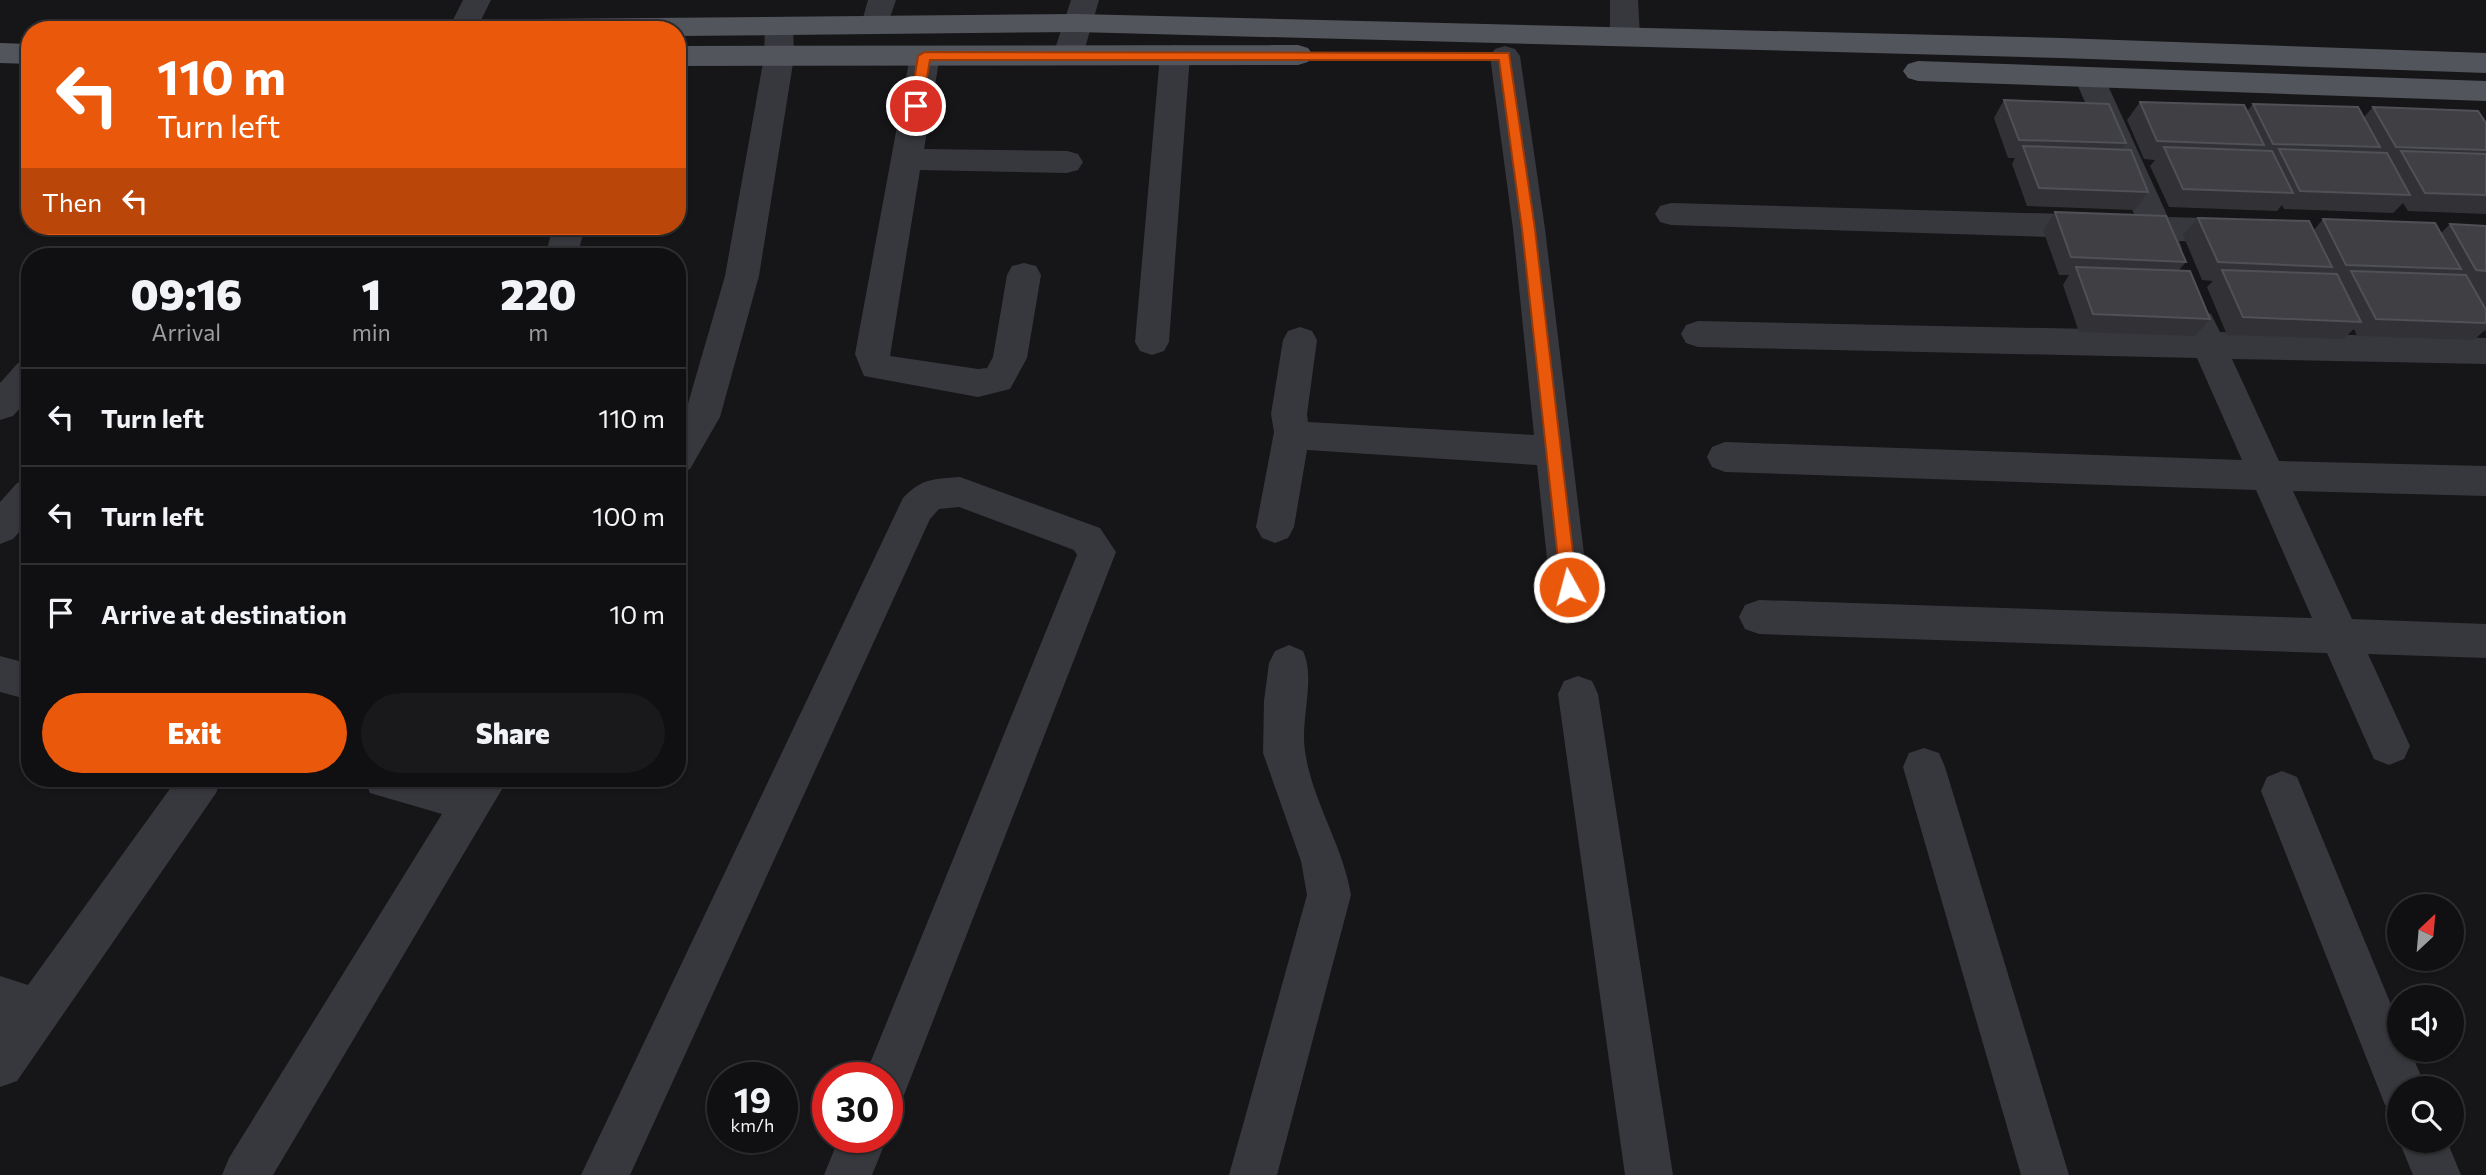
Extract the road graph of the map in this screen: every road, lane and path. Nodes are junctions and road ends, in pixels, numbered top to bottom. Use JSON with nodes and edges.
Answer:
{"nodes":[{"id":1,"x":477,"y":0,"type":"edge"},
{"id":2,"x":1624,"y":0,"type":"edge"},
{"id":3,"x":1081,"y":11,"type":"edge"},
{"id":4,"x":878,"y":13,"type":"edge"},
{"id":5,"x":466,"y":21,"type":"edge"},
{"id":6,"x":0,"y":31,"type":"edge"},
{"id":7,"x":21,"y":31,"type":"edge"},
{"id":8,"x":686,"y":37,"type":"edge"},
{"id":9,"x":1625,"y":37,"type":"junction"},
{"id":10,"x":779,"y":41,"type":"junction"},
{"id":11,"x":0,"y":53,"type":"edge"},
{"id":12,"x":21,"y":54,"type":"edge"},
{"id":13,"x":686,"y":55,"type":"edge"},
{"id":14,"x":1068,"y":55,"type":"junction"},
{"id":15,"x":1175,"y":55,"type":"junction"},
{"id":16,"x":925,"y":56,"type":"junction"},
{"id":17,"x":1505,"y":56,"type":"junction"},
{"id":18,"x":2486,"y":63,"type":"edge"},
{"id":19,"x":2089,"y":76,"type":"junction"},
{"id":20,"x":2486,"y":90,"type":"edge"},
{"id":21,"x":906,"y":159,"type":"junction"},
{"id":22,"x":1067,"y":162,"type":"dead end"},
{"id":23,"x":1671,"y":215,"type":"dead end"},
{"id":24,"x":2157,"y":229,"type":"junction"},
{"id":25,"x":2267,"y":231,"type":"edge"},
{"id":26,"x":1024,"y":275,"type":"dead end"},
{"id":27,"x":1698,"y":334,"type":"dead end"},
{"id":28,"x":1300,"y":340,"type":"dead end"},
{"id":29,"x":1152,"y":342,"type":"dead end"},
{"id":30,"x":2208,"y":344,"type":"junction"},
{"id":31,"x":2486,"y":351,"type":"edge"},
{"id":32,"x":21,"y":383,"type":"edge"},
{"id":33,"x":0,"y":406,"type":"edge"},
{"id":34,"x":1292,"y":432,"type":"junction"},
{"id":35,"x":686,"y":444,"type":"edge"},
{"id":36,"x":1553,"y":451,"type":"junction"},
{"id":37,"x":1725,"y":457,"type":"dead end"},
{"id":38,"x":2268,"y":476,"type":"junction"},
{"id":39,"x":2486,"y":481,"type":"edge"},
{"id":40,"x":21,"y":504,"type":"edge"},
{"id":41,"x":1275,"y":527,"type":"dead end"},
{"id":42,"x":0,"y":528,"type":"edge"},
{"id":43,"x":1569,"y":587,"type":"dead end"},
{"id":44,"x":1759,"y":617,"type":"dead end"},
{"id":45,"x":2340,"y":636,"type":"junction"},
{"id":46,"x":2486,"y":641,"type":"edge"},
{"id":47,"x":1289,"y":663,"type":"dead end"},
{"id":48,"x":0,"y":674,"type":"edge"},
{"id":49,"x":21,"y":680,"type":"edge"},
{"id":50,"x":1578,"y":694,"type":"dead end"},
{"id":51,"x":2389,"y":746,"type":"dead end"},
{"id":52,"x":1924,"y":768,"type":"dead end"},
{"id":53,"x":195,"y":787,"type":"edge"},
{"id":54,"x":448,"y":787,"type":"edge"},
{"id":55,"x":480,"y":791,"type":"edge"},
{"id":56,"x":2282,"y":791,"type":"dead end"},
{"id":57,"x":19,"y":1005,"type":"edge"},
{"id":58,"x":893,"y":1062,"type":"edge"},
{"id":59,"x":0,"y":1064,"type":"edge"},
{"id":60,"x":2397,"y":1076,"type":"edge"},
{"id":61,"x":857,"y":1153,"type":"edge"},
{"id":62,"x":2428,"y":1153,"type":"edge"},
{"id":63,"x":246,"y":1175,"type":"edge"},
{"id":64,"x":605,"y":1175,"type":"edge"},
{"id":65,"x":848,"y":1175,"type":"edge"},
{"id":66,"x":1253,"y":1175,"type":"edge"},
{"id":67,"x":1649,"y":1175,"type":"edge"},
{"id":68,"x":2045,"y":1175,"type":"edge"},
{"id":69,"x":2437,"y":1175,"type":"edge"}],
"edges":[{"from":1,"to":5,"type":"street"},
{"from":2,"to":9,"type":"street"},
{"from":3,"to":4,"type":"main road"},
{"from":3,"to":9,"type":"main road"},
{"from":3,"to":14,"type":"street"},
{"from":4,"to":10,"type":"main road"},
{"from":6,"to":7,"type":"main road"},
{"from":8,"to":10,"type":"main road"},
{"from":9,"to":18,"type":"main road"},
{"from":10,"to":13,"type":"main road"},
{"from":10,"to":16,"type":"main road"},
{"from":10,"to":35,"type":"street"},
{"from":11,"to":12,"type":"main road"},
{"from":14,"to":15,"type":"main road"},
{"from":14,"to":16,"type":"main road"},
{"from":15,"to":17,"type":"main road"},
{"from":15,"to":29,"type":"street"},
{"from":16,"to":21,"type":"street"},
{"from":17,"to":19,"type":"main road"},
{"from":17,"to":36,"type":"street"},
{"from":19,"to":20,"type":"main road"},
{"from":19,"to":24,"type":"street"},
{"from":21,"to":22,"type":"street"},
{"from":21,"to":26,"type":"street"},
{"from":23,"to":24,"type":"street"},
{"from":24,"to":25,"type":"street"},
{"from":24,"to":30,"type":"street"},
{"from":27,"to":30,"type":"street"},
{"from":28,"to":34,"type":"street"},
{"from":30,"to":31,"type":"street"},
{"from":30,"to":38,"type":"street"},
{"from":32,"to":33,"type":"street"},
{"from":34,"to":36,"type":"street"},
{"from":34,"to":41,"type":"street"},
{"from":36,"to":43,"type":"street"},
{"from":37,"to":38,"type":"street"},
{"from":38,"to":39,"type":"street"},
{"from":38,"to":45,"type":"street"},
{"from":40,"to":42,"type":"street"},
{"from":44,"to":45,"type":"street"},
{"from":45,"to":46,"type":"street"},
{"from":45,"to":51,"type":"street"},
{"from":47,"to":66,"type":"street"},
{"from":48,"to":49,"type":"street"},
{"from":50,"to":67,"type":"street"},
{"from":52,"to":68,"type":"street"},
{"from":53,"to":57,"type":"street"},
{"from":54,"to":55,"type":"street"},
{"from":55,"to":63,"type":"street"},
{"from":56,"to":60,"type":"street"},
{"from":57,"to":59,"type":"street"},
{"from":58,"to":64,"type":"street"},
{"from":61,"to":65,"type":"street"},
{"from":62,"to":69,"type":"street"}]}
